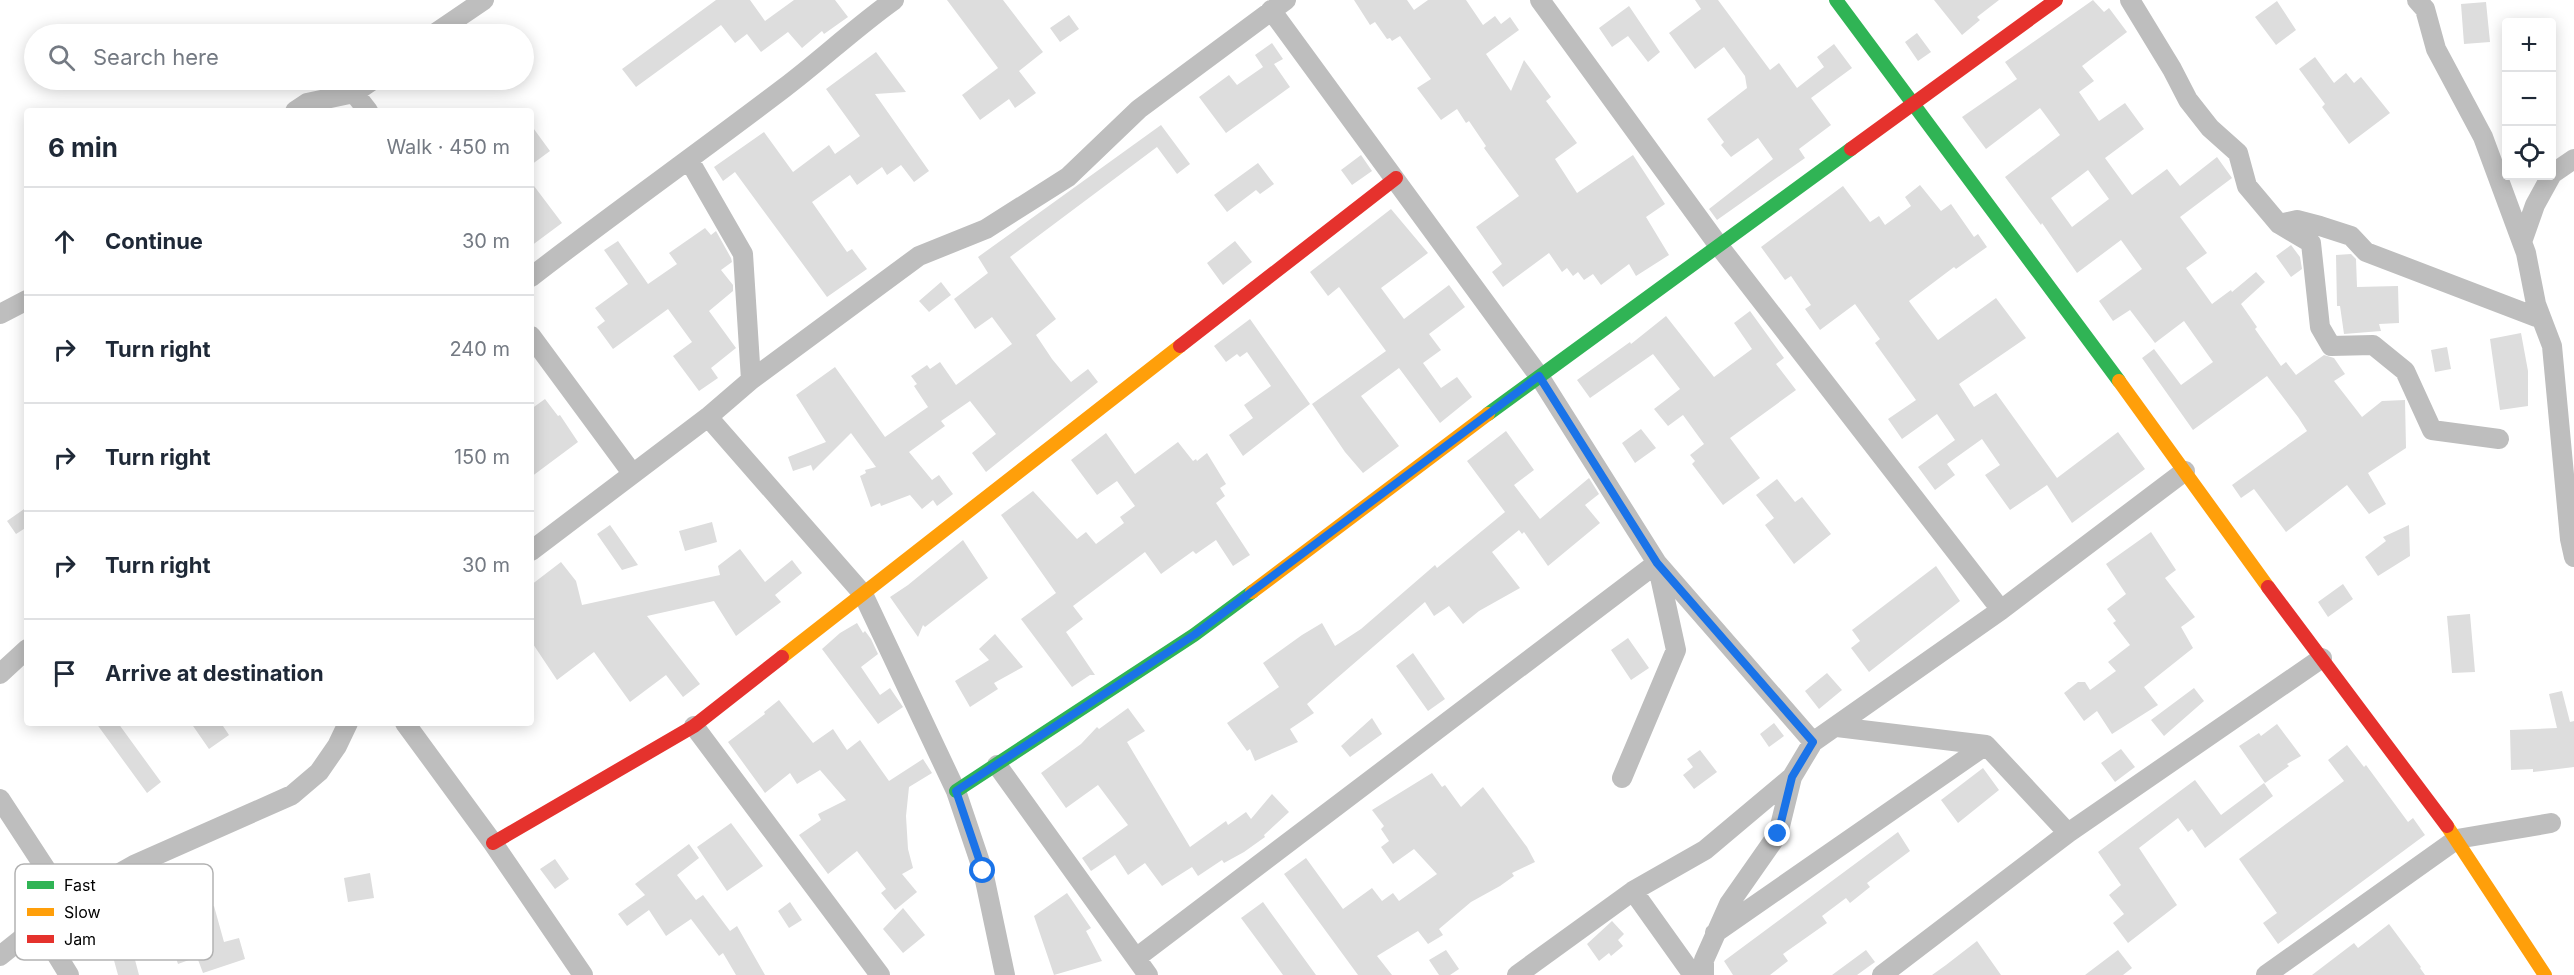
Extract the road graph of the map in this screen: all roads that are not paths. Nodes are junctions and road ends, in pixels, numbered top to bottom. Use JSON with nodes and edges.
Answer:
{"nodes":[{"id":1,"x":484,"y":0,"type":"edge"},
{"id":2,"x":894,"y":0,"type":"edge"},
{"id":3,"x":1540,"y":0,"type":"edge"},
{"id":4,"x":1836,"y":0,"type":"edge"},
{"id":5,"x":2056,"y":0,"type":"edge"},
{"id":6,"x":2130,"y":0,"type":"edge"},
{"id":7,"x":2425,"y":3,"type":"edge"},
{"id":8,"x":1279,"y":5,"type":"edge"},
{"id":9,"x":872,"y":6,"type":"edge"},
{"id":10,"x":449,"y":24,"type":"edge"},
{"id":11,"x":358,"y":90,"type":"edge"},
{"id":12,"x":354,"y":93,"type":"junction"},
{"id":13,"x":1913,"y":106,"type":"junction"},
{"id":14,"x":300,"y":108,"type":"edge"},
{"id":15,"x":366,"y":108,"type":"edge"},
{"id":16,"x":2574,"y":159,"type":"edge"},
{"id":17,"x":689,"y":160,"type":"junction"},
{"id":18,"x":2556,"y":172,"type":"edge"},
{"id":19,"x":1395,"y":178,"type":"junction"},
{"id":20,"x":2548,"y":180,"type":"edge"},
{"id":21,"x":2279,"y":224,"type":"junction"},
{"id":22,"x":2522,"y":242,"type":"junction"},
{"id":23,"x":1719,"y":246,"type":"junction"},
{"id":24,"x":534,"y":275,"type":"edge"},
{"id":25,"x":24,"y":302,"type":"edge"},
{"id":26,"x":2536,"y":304,"type":"junction"},
{"id":27,"x":0,"y":314,"type":"edge"},
{"id":28,"x":534,"y":340,"type":"edge"},
{"id":29,"x":1539,"y":376,"type":"junction"},
{"id":30,"x":751,"y":380,"type":"junction"},
{"id":31,"x":708,"y":417,"type":"junction"},
{"id":32,"x":2499,"y":439,"type":"dead end"},
{"id":33,"x":2185,"y":471,"type":"junction"},
{"id":34,"x":632,"y":474,"type":"junction"},
{"id":35,"x":534,"y":550,"type":"edge"},
{"id":36,"x":2574,"y":558,"type":"edge"},
{"id":37,"x":1657,"y":563,"type":"junction"},
{"id":38,"x":863,"y":594,"type":"junction"},
{"id":39,"x":2001,"y":610,"type":"junction"},
{"id":40,"x":24,"y":653,"type":"edge"},
{"id":41,"x":2322,"y":658,"type":"junction"},
{"id":42,"x":0,"y":674,"type":"edge"},
{"id":43,"x":347,"y":726,"type":"edge"},
{"id":44,"x":407,"y":726,"type":"edge"},
{"id":45,"x":694,"y":726,"type":"junction"},
{"id":46,"x":1837,"y":727,"type":"junction"},
{"id":47,"x":1813,"y":742,"type":"junction"},
{"id":48,"x":1986,"y":745,"type":"junction"},
{"id":49,"x":997,"y":765,"type":"junction"},
{"id":50,"x":1792,"y":777,"type":"junction"},
{"id":51,"x":1622,"y":778,"type":"dead end"},
{"id":52,"x":956,"y":791,"type":"junction"},
{"id":53,"x":0,"y":799,"type":"edge"},
{"id":54,"x":2551,"y":823,"type":"dead end"},
{"id":55,"x":2068,"y":833,"type":"junction"},
{"id":56,"x":2457,"y":839,"type":"junction"},
{"id":57,"x":493,"y":843,"type":"junction"},
{"id":58,"x":42,"y":864,"type":"edge"},
{"id":59,"x":136,"y":864,"type":"edge"},
{"id":60,"x":1633,"y":891,"type":"junction"},
{"id":61,"x":1715,"y":933,"type":"junction"},
{"id":62,"x":15,"y":944,"type":"edge"},
{"id":63,"x":0,"y":956,"type":"edge"},
{"id":64,"x":1136,"y":958,"type":"junction"},
{"id":65,"x":60,"y":960,"type":"edge"},
{"id":66,"x":69,"y":975,"type":"edge"},
{"id":67,"x":583,"y":975,"type":"edge"},
{"id":68,"x":880,"y":975,"type":"edge"},
{"id":69,"x":1005,"y":975,"type":"edge"},
{"id":70,"x":1148,"y":975,"type":"edge"},
{"id":71,"x":1517,"y":975,"type":"edge"},
{"id":72,"x":1693,"y":975,"type":"edge"},
{"id":73,"x":1704,"y":975,"type":"edge"},
{"id":74,"x":1882,"y":975,"type":"edge"},
{"id":75,"x":2266,"y":975,"type":"edge"},
{"id":76,"x":2545,"y":975,"type":"edge"}],
"edges":[{"from":1,"to":10,"type":"street"},
{"from":2,"to":9,"type":"street"},
{"from":3,"to":23,"type":"street"},
{"from":4,"to":13,"type":"street"},
{"from":5,"to":13,"type":"street"},
{"from":6,"to":21,"type":"street"},
{"from":7,"to":22,"type":"street"},
{"from":8,"to":19,"type":"street"},
{"from":8,"to":30,"type":"street"},
{"from":9,"to":17,"type":"street"},
{"from":11,"to":12,"type":"street"},
{"from":12,"to":14,"type":"street"},
{"from":12,"to":15,"type":"street"},
{"from":13,"to":23,"type":"street"},
{"from":13,"to":33,"type":"street"},
{"from":16,"to":18,"type":"street"},
{"from":17,"to":24,"type":"street"},
{"from":17,"to":30,"type":"street"},
{"from":19,"to":29,"type":"street"},
{"from":19,"to":38,"type":"street"},
{"from":20,"to":22,"type":"street"},
{"from":21,"to":26,"type":"street"},
{"from":21,"to":32,"type":"street"},
{"from":22,"to":26,"type":"street"},
{"from":23,"to":29,"type":"street"},
{"from":23,"to":39,"type":"street"},
{"from":25,"to":27,"type":"street"},
{"from":26,"to":36,"type":"street"},
{"from":28,"to":34,"type":"street"},
{"from":29,"to":37,"type":"street"},
{"from":29,"to":49,"type":"street"},
{"from":30,"to":31,"type":"street"},
{"from":31,"to":34,"type":"street"},
{"from":31,"to":38,"type":"street"},
{"from":33,"to":39,"type":"street"},
{"from":33,"to":41,"type":"street"},
{"from":34,"to":35,"type":"street"},
{"from":37,"to":47,"type":"street"},
{"from":37,"to":51,"type":"street"},
{"from":37,"to":64,"type":"street"},
{"from":38,"to":45,"type":"street"},
{"from":38,"to":52,"type":"street"},
{"from":39,"to":46,"type":"street"},
{"from":40,"to":42,"type":"street"},
{"from":41,"to":55,"type":"street"},
{"from":41,"to":56,"type":"street"},
{"from":43,"to":59,"type":"street"},
{"from":44,"to":57,"type":"street"},
{"from":45,"to":57,"type":"street"},
{"from":45,"to":68,"type":"street"},
{"from":46,"to":47,"type":"street"},
{"from":46,"to":48,"type":"street"},
{"from":47,"to":50,"type":"street"},
{"from":48,"to":55,"type":"street"},
{"from":48,"to":61,"type":"street"},
{"from":49,"to":52,"type":"street"},
{"from":49,"to":64,"type":"street"},
{"from":50,"to":60,"type":"street"},
{"from":50,"to":61,"type":"street"},
{"from":52,"to":69,"type":"street"},
{"from":53,"to":58,"type":"street"},
{"from":54,"to":56,"type":"street"},
{"from":55,"to":74,"type":"street"},
{"from":56,"to":75,"type":"street"},
{"from":56,"to":76,"type":"street"},
{"from":57,"to":67,"type":"street"},
{"from":60,"to":71,"type":"street"},
{"from":60,"to":72,"type":"street"},
{"from":61,"to":73,"type":"street"},
{"from":62,"to":63,"type":"street"},
{"from":64,"to":70,"type":"street"},
{"from":65,"to":66,"type":"street"}]}
